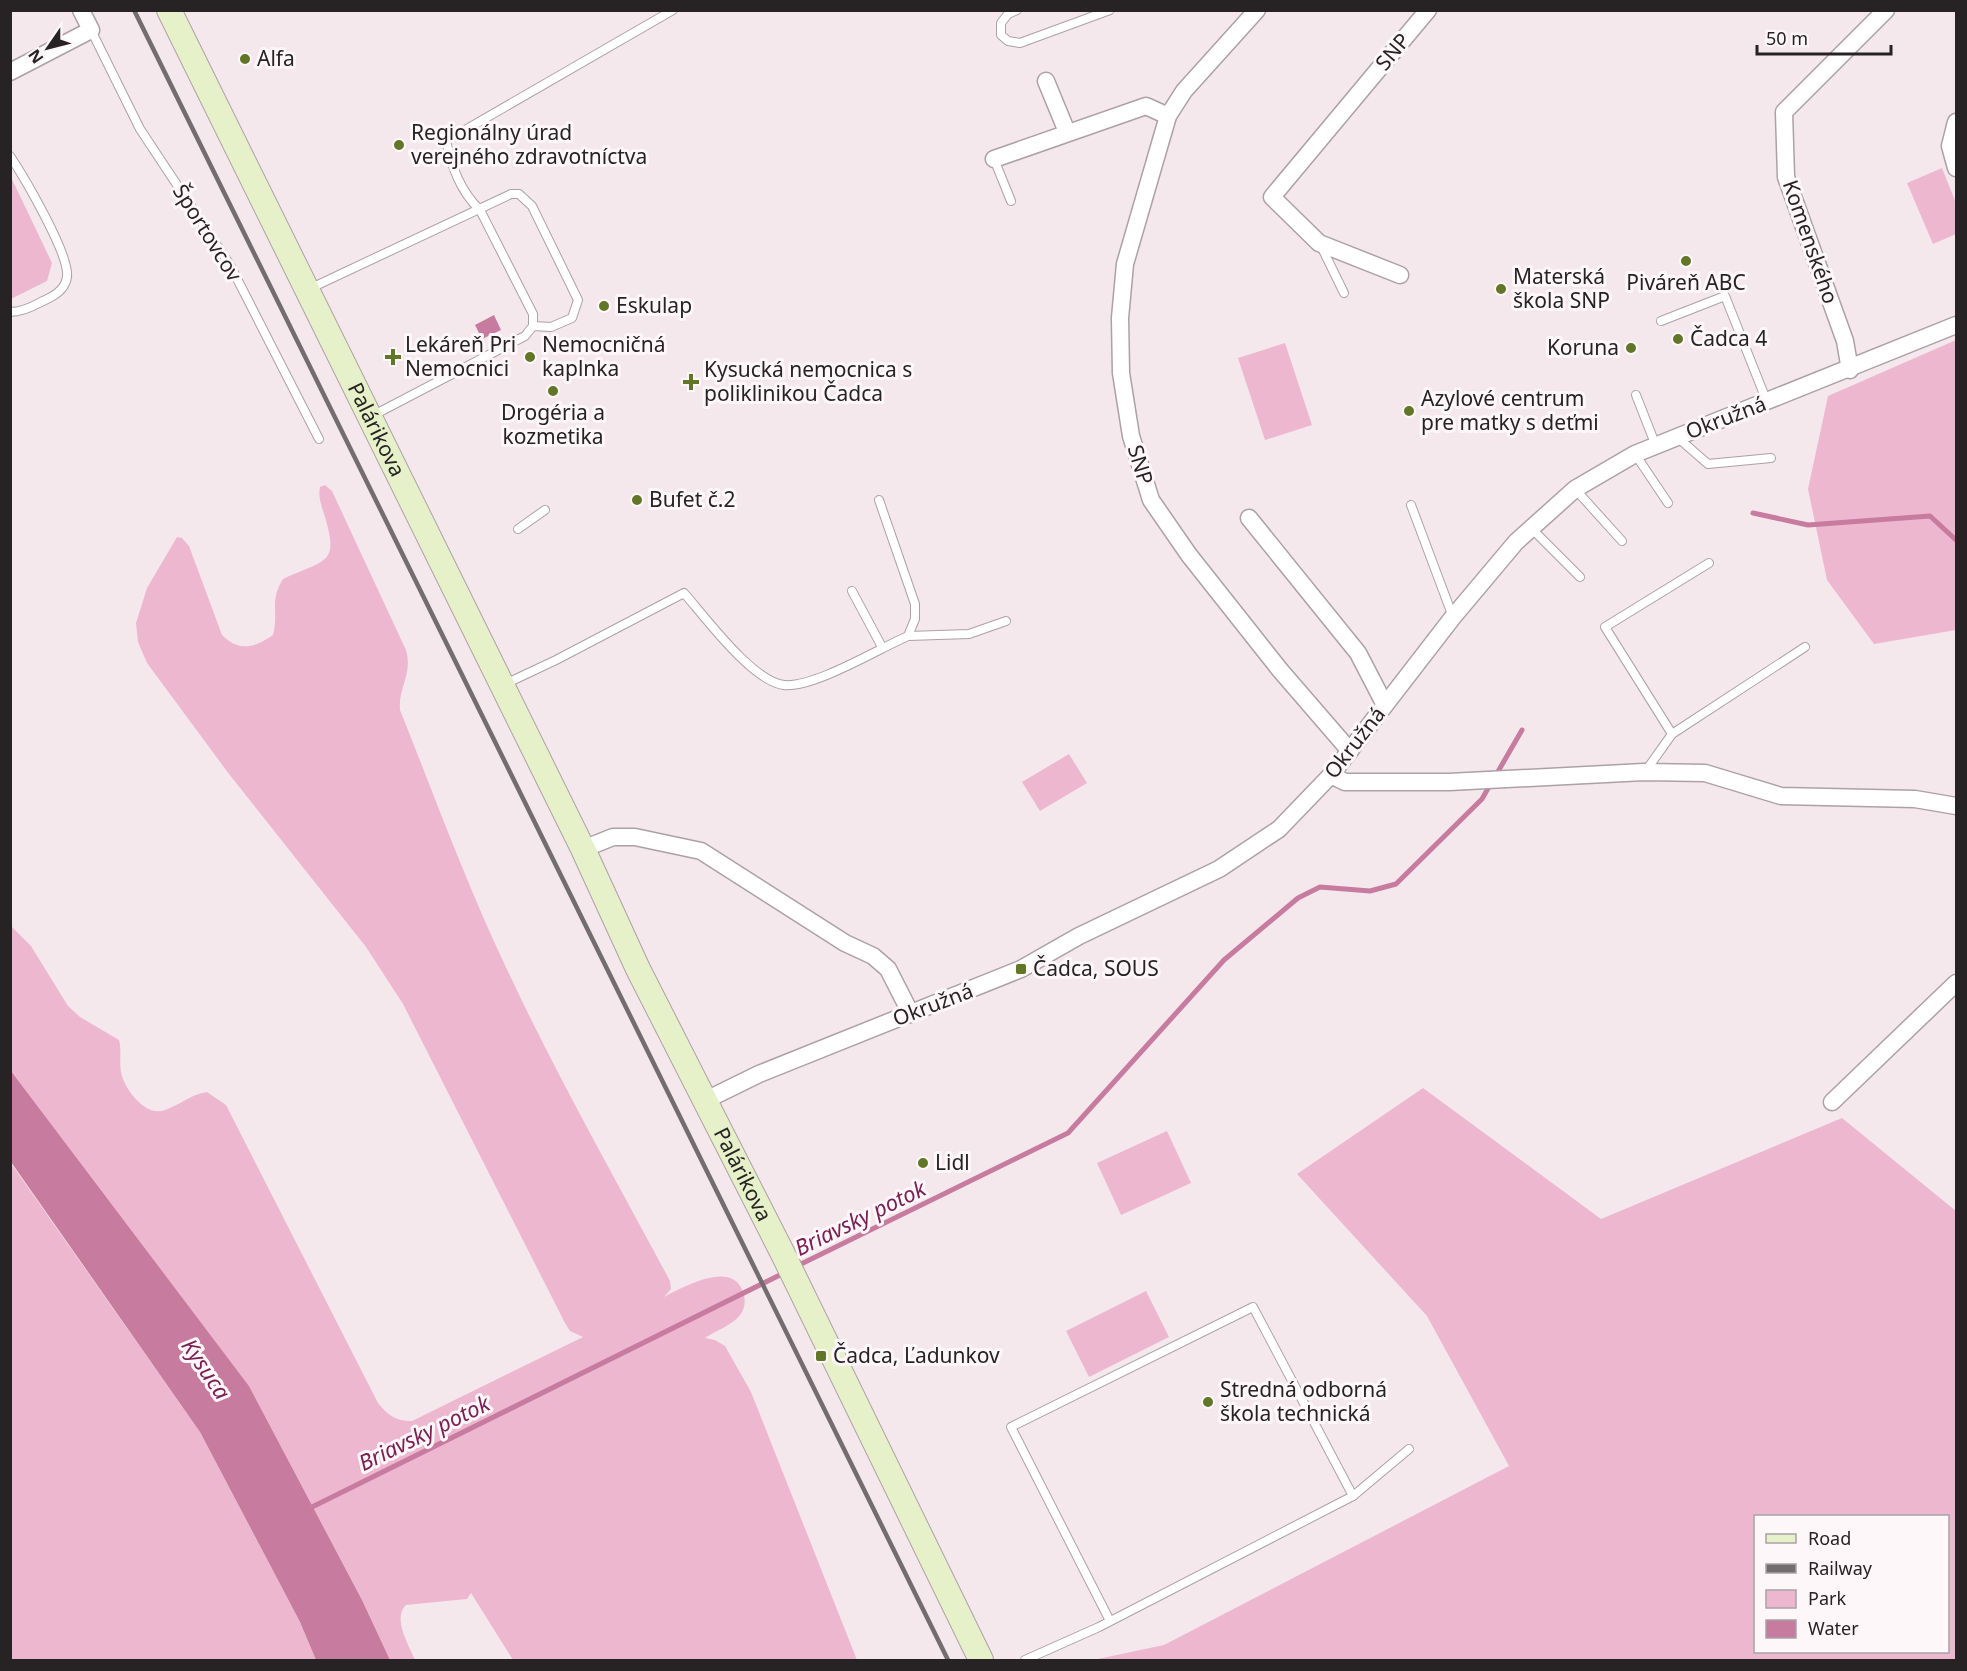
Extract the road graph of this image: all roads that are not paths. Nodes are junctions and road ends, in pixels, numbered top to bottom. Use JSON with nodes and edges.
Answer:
{"nodes":[{"id":1,"x":81,"y":10,"type":"edge"},
{"id":2,"x":169,"y":10,"type":"edge"},
{"id":3,"x":673,"y":10,"type":"edge"},
{"id":4,"x":1017,"y":10,"type":"edge"},
{"id":5,"x":1110,"y":10,"type":"edge"},
{"id":6,"x":1234,"y":10,"type":"edge"},
{"id":7,"x":1257,"y":10,"type":"edge"},
{"id":8,"x":1428,"y":10,"type":"edge"},
{"id":9,"x":1886,"y":10,"type":"edge"},
{"id":10,"x":1240,"y":27,"type":"junction"},
{"id":11,"x":91,"y":30,"type":"junction"},
{"id":12,"x":10,"y":72,"type":"edge"},
{"id":13,"x":1046,"y":81,"type":"dead end"},
{"id":14,"x":1168,"y":116,"type":"junction"},
{"id":15,"x":1956,"y":122,"type":"edge"},
{"id":16,"x":1067,"y":132,"type":"junction"},
{"id":17,"x":10,"y":156,"type":"edge"},
{"id":18,"x":994,"y":159,"type":"joint"},
{"id":19,"x":1956,"y":168,"type":"edge"},
{"id":20,"x":1011,"y":201,"type":"dead end"},
{"id":21,"x":480,"y":210,"type":"junction"},
{"id":22,"x":1320,"y":243,"type":"junction"},
{"id":23,"x":1400,"y":275,"type":"dead end"},
{"id":24,"x":306,"y":291,"type":"junction"},
{"id":25,"x":1344,"y":293,"type":"dead end"},
{"id":26,"x":10,"y":312,"type":"edge"},
{"id":27,"x":1661,"y":321,"type":"dead end"},
{"id":28,"x":1956,"y":325,"type":"edge"},
{"id":29,"x":533,"y":326,"type":"junction"},
{"id":30,"x":1850,"y":370,"type":"junction"},
{"id":31,"x":1636,"y":395,"type":"dead end"},
{"id":32,"x":1767,"y":402,"type":"junction"},
{"id":33,"x":369,"y":417,"type":"junction"},
{"id":34,"x":1677,"y":437,"type":"junction"},
{"id":35,"x":319,"y":439,"type":"dead end"},
{"id":36,"x":1656,"y":446,"type":"junction"},
{"id":37,"x":1635,"y":454,"type":"junction"},
{"id":38,"x":1771,"y":458,"type":"dead end"},
{"id":39,"x":1575,"y":489,"type":"junction"},
{"id":40,"x":879,"y":500,"type":"dead end"},
{"id":41,"x":1668,"y":503,"type":"dead end"},
{"id":42,"x":1411,"y":505,"type":"dead end"},
{"id":43,"x":545,"y":510,"type":"dead end"},
{"id":44,"x":1249,"y":518,"type":"dead end"},
{"id":45,"x":1530,"y":528,"type":"junction"},
{"id":46,"x":518,"y":529,"type":"dead end"},
{"id":47,"x":1622,"y":541,"type":"dead end"},
{"id":48,"x":1709,"y":563,"type":"dead end"},
{"id":49,"x":1580,"y":577,"type":"dead end"},
{"id":50,"x":852,"y":591,"type":"dead end"},
{"id":51,"x":1453,"y":617,"type":"junction"},
{"id":52,"x":1006,"y":621,"type":"dead end"},
{"id":53,"x":908,"y":636,"type":"junction"},
{"id":54,"x":882,"y":647,"type":"junction"},
{"id":55,"x":1805,"y":647,"type":"dead end"},
{"id":56,"x":502,"y":685,"type":"junction"},
{"id":57,"x":1385,"y":705,"type":"junction"},
{"id":58,"x":1672,"y":734,"type":"junction"},
{"id":59,"x":1350,"y":751,"type":"junction"},
{"id":60,"x":1644,"y":772,"type":"junction"},
{"id":61,"x":1331,"y":775,"type":"junction"},
{"id":62,"x":1956,"y":806,"type":"edge"},
{"id":63,"x":583,"y":849,"type":"junction"},
{"id":64,"x":1956,"y":983,"type":"edge"},
{"id":65,"x":911,"y":1014,"type":"junction"},
{"id":66,"x":704,"y":1101,"type":"junction"},
{"id":67,"x":1832,"y":1102,"type":"dead end"},
{"id":68,"x":1408,"y":1449,"type":"dead end"},
{"id":69,"x":1353,"y":1496,"type":"junction"},
{"id":70,"x":1110,"y":1621,"type":"junction"},
{"id":71,"x":981,"y":1660,"type":"edge"},
{"id":72,"x":1025,"y":1660,"type":"edge"}],
"edges":[{"from":1,"to":11,"type":"street","name":"Športovcov"},
{"from":2,"to":24,"type":"main road","name":"Palárikova"},
{"from":3,"to":21,"type":"lane"},
{"from":4,"to":5,"type":"lane"},
{"from":6,"to":10,"type":"street"},
{"from":7,"to":10,"type":"street","name":"SNP"},
{"from":8,"to":22,"type":"street","name":"SNP"},
{"from":9,"to":30,"type":"street","name":"Komenského"},
{"from":10,"to":14,"type":"street","name":"SNP"},
{"from":11,"to":12,"type":"street"},
{"from":11,"to":35,"type":"lane","name":"Športovcov"},
{"from":13,"to":16,"type":"street"},
{"from":14,"to":16,"type":"street"},
{"from":14,"to":59,"type":"street","name":"SNP"},
{"from":15,"to":19,"type":"street"},
{"from":16,"to":18,"type":"street"},
{"from":17,"to":26,"type":"lane"},
{"from":18,"to":20,"type":"lane"},
{"from":21,"to":24,"type":"lane"},
{"from":21,"to":29,"type":"lane"},
{"from":21,"to":29,"type":"lane"},
{"from":22,"to":23,"type":"street","name":"SNP"},
{"from":22,"to":25,"type":"lane"},
{"from":24,"to":33,"type":"main road","name":"Palárikova"},
{"from":27,"to":32,"type":"lane"},
{"from":28,"to":30,"type":"street","name":"Okružná"},
{"from":29,"to":33,"type":"lane"},
{"from":30,"to":32,"type":"street","name":"Okružná"},
{"from":31,"to":36,"type":"lane"},
{"from":32,"to":34,"type":"street","name":"Okružná"},
{"from":33,"to":56,"type":"main road","name":"Palárikova"},
{"from":34,"to":36,"type":"street","name":"Okružná"},
{"from":34,"to":38,"type":"lane"},
{"from":36,"to":37,"type":"street","name":"Okružná"},
{"from":37,"to":39,"type":"street","name":"Okružná"},
{"from":37,"to":41,"type":"lane"},
{"from":39,"to":45,"type":"street","name":"Okružná"},
{"from":39,"to":47,"type":"lane"},
{"from":40,"to":53,"type":"lane"},
{"from":42,"to":51,"type":"lane"},
{"from":43,"to":46,"type":"lane"},
{"from":44,"to":57,"type":"street"},
{"from":45,"to":49,"type":"lane"},
{"from":45,"to":51,"type":"street","name":"Okružná"},
{"from":48,"to":58,"type":"lane"},
{"from":50,"to":54,"type":"lane"},
{"from":51,"to":57,"type":"street","name":"Okružná"},
{"from":52,"to":53,"type":"lane"},
{"from":53,"to":54,"type":"lane"},
{"from":54,"to":56,"type":"lane"},
{"from":55,"to":58,"type":"lane"},
{"from":56,"to":63,"type":"main road","name":"Palárikova"},
{"from":57,"to":59,"type":"street","name":"Okružná"},
{"from":58,"to":60,"type":"lane"},
{"from":59,"to":61,"type":"street","name":"Okružná"},
{"from":60,"to":61,"type":"street"},
{"from":60,"to":62,"type":"street"},
{"from":61,"to":65,"type":"street","name":"Okružná"},
{"from":63,"to":65,"type":"street"},
{"from":63,"to":66,"type":"main road","name":"Palárikova"},
{"from":64,"to":67,"type":"street"},
{"from":65,"to":66,"type":"street","name":"Okružná"},
{"from":66,"to":71,"type":"main road","name":"Palárikova"},
{"from":68,"to":69,"type":"lane"},
{"from":69,"to":70,"type":"lane"},
{"from":69,"to":70,"type":"lane"},
{"from":70,"to":72,"type":"lane"}]}
